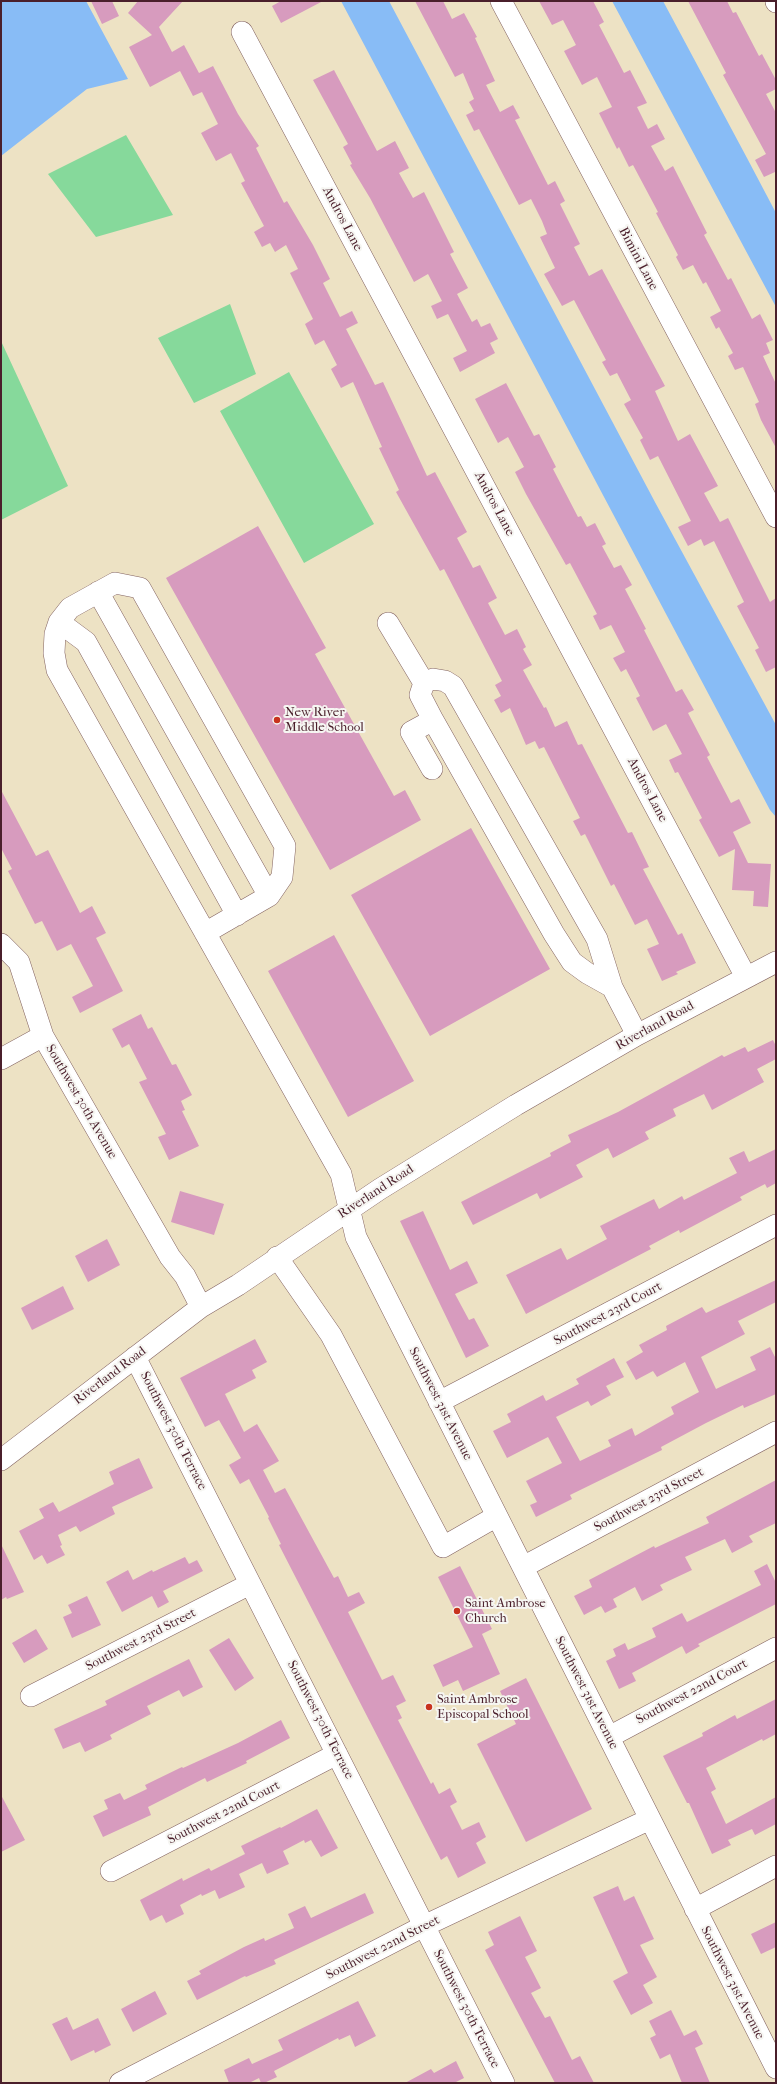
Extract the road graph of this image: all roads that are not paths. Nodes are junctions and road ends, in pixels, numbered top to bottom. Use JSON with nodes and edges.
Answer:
{"nodes":[{"id":1,"x":501,"y":1,"type":"edge"},
{"id":2,"x":242,"y":32,"type":"dead end"},
{"id":3,"x":776,"y":517,"type":"edge"},
{"id":4,"x":98,"y":592,"type":"junction"},
{"id":5,"x":59,"y":622,"type":"junction"},
{"id":6,"x":388,"y":623,"type":"dead end"},
{"id":7,"x":424,"y":683,"type":"junction"},
{"id":8,"x":433,"y":720,"type":"junction"},
{"id":9,"x":432,"y":768,"type":"dead end"},
{"id":10,"x":269,"y":896,"type":"junction"},
{"id":11,"x":237,"y":915,"type":"junction"},
{"id":12,"x":584,"y":917,"type":"junction"},
{"id":13,"x":206,"y":933,"type":"junction"},
{"id":14,"x":554,"y":934,"type":"junction"},
{"id":15,"x":1,"y":944,"type":"edge"},
{"id":16,"x":776,"y":962,"type":"edge"},
{"id":17,"x":746,"y":977,"type":"junction"},
{"id":18,"x":612,"y":987,"type":"junction"},
{"id":19,"x":637,"y":1035,"type":"junction"},
{"id":20,"x":43,"y":1036,"type":"junction"},
{"id":21,"x":1,"y":1058,"type":"edge"},
{"id":22,"x":349,"y":1209,"type":"junction"},
{"id":23,"x":776,"y":1225,"type":"edge"},
{"id":24,"x":278,"y":1257,"type":"junction"},
{"id":25,"x":196,"y":1311,"type":"junction"},
{"id":26,"x":135,"y":1357,"type":"junction"},
{"id":27,"x":439,"y":1402,"type":"junction"},
{"id":28,"x":776,"y":1432,"type":"edge"},
{"id":29,"x":1,"y":1460,"type":"edge"},
{"id":30,"x":497,"y":1516,"type":"junction"},
{"id":31,"x":522,"y":1567,"type":"junction"},
{"id":32,"x":250,"y":1584,"type":"junction"},
{"id":33,"x":776,"y":1648,"type":"edge"},
{"id":34,"x":32,"y":1696,"type":"dead end"},
{"id":35,"x":609,"y":1737,"type":"junction"},
{"id":36,"x":337,"y":1754,"type":"junction"},
{"id":37,"x":650,"y":1819,"type":"junction"},
{"id":38,"x":776,"y":1866,"type":"edge"},
{"id":39,"x":111,"y":1871,"type":"dead end"},
{"id":40,"x":695,"y":1909,"type":"junction"},
{"id":41,"x":424,"y":1926,"type":"junction"},
{"id":42,"x":776,"y":2068,"type":"edge"},
{"id":43,"x":120,"y":2083,"type":"edge"},
{"id":44,"x":504,"y":2083,"type":"edge"}],
"edges":[{"from":1,"to":3,"type":"street","name":"Bimini Lane"},
{"from":2,"to":17,"type":"street","name":"Andros Lane"},
{"from":4,"to":5,"type":"street"},
{"from":4,"to":10,"type":"street"},
{"from":4,"to":10,"type":"street"},
{"from":5,"to":11,"type":"street"},
{"from":5,"to":13,"type":"street","name":"Southwest 31st Avenue"},
{"from":6,"to":7,"type":"street"},
{"from":7,"to":8,"type":"street"},
{"from":7,"to":12,"type":"street"},
{"from":8,"to":9,"type":"street"},
{"from":8,"to":14,"type":"street"},
{"from":10,"to":11,"type":"street"},
{"from":11,"to":13,"type":"street"},
{"from":12,"to":14,"type":"street"},
{"from":12,"to":18,"type":"street"},
{"from":13,"to":22,"type":"street","name":"Southwest 31st Avenue"},
{"from":14,"to":18,"type":"street"},
{"from":15,"to":20,"type":"street","name":"Southwest 30th Avenue"},
{"from":16,"to":17,"type":"street","name":"Riverland Road"},
{"from":17,"to":19,"type":"street","name":"Riverland Road"},
{"from":18,"to":19,"type":"street"},
{"from":19,"to":22,"type":"street","name":"Riverland Road"},
{"from":20,"to":21,"type":"street"},
{"from":20,"to":25,"type":"street","name":"Southwest 30th Avenue"},
{"from":22,"to":24,"type":"street","name":"Riverland Road"},
{"from":22,"to":27,"type":"street","name":"Southwest 31st Avenue"},
{"from":23,"to":27,"type":"street","name":"Southwest 23rd Court"},
{"from":24,"to":25,"type":"street","name":"Riverland Road"},
{"from":24,"to":30,"type":"street"},
{"from":25,"to":26,"type":"street","name":"Riverland Road"},
{"from":26,"to":29,"type":"street","name":"Riverland Road"},
{"from":26,"to":32,"type":"street","name":"Southwest 30th Terrace"},
{"from":27,"to":30,"type":"street","name":"Southwest 31st Avenue"},
{"from":28,"to":31,"type":"street","name":"Southwest 23rd Street"},
{"from":30,"to":31,"type":"street","name":"Southwest 31st Avenue"},
{"from":31,"to":35,"type":"street","name":"Southwest 31st Avenue"},
{"from":32,"to":34,"type":"street","name":"Southwest 23rd Street"},
{"from":32,"to":36,"type":"street","name":"Southwest 30th Terrace"},
{"from":33,"to":35,"type":"street","name":"Southwest 22nd Court"},
{"from":35,"to":37,"type":"street","name":"Southwest 31st Avenue"},
{"from":36,"to":39,"type":"street","name":"Southwest 22nd Court"},
{"from":36,"to":41,"type":"street","name":"Southwest 30th Terrace"},
{"from":37,"to":40,"type":"street","name":"Southwest 31st Avenue"},
{"from":37,"to":41,"type":"street","name":"Southwest 22nd Street"},
{"from":38,"to":40,"type":"street"},
{"from":40,"to":42,"type":"street","name":"Southwest 31st Avenue"},
{"from":41,"to":43,"type":"street","name":"Southwest 22nd Street"},
{"from":41,"to":44,"type":"street","name":"Southwest 30th Terrace"}]}
